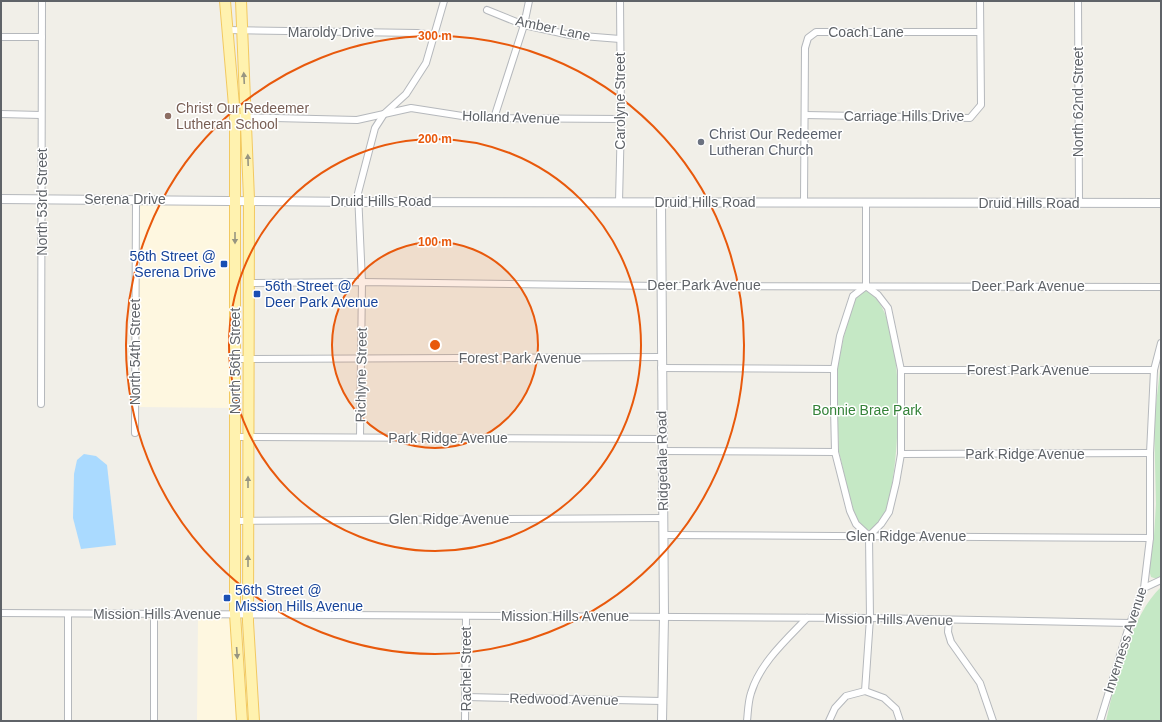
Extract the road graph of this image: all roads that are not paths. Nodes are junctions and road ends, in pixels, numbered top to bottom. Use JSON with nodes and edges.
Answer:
{"nodes":[{"id":1,"x":42,"y":1,"type":"edge"},
{"id":2,"x":225,"y":1,"type":"edge"},
{"id":3,"x":241,"y":1,"type":"edge"},
{"id":4,"x":444,"y":1,"type":"edge"},
{"id":5,"x":529,"y":1,"type":"edge"},
{"id":6,"x":620,"y":1,"type":"edge"},
{"id":7,"x":980,"y":1,"type":"edge"},
{"id":8,"x":1078,"y":1,"type":"edge"},
{"id":9,"x":488,"y":10,"type":"dead end"},
{"id":10,"x":524,"y":24,"type":"junction"},
{"id":11,"x":227,"y":30,"type":"junction"},
{"id":12,"x":242,"y":31,"type":"junction"},
{"id":13,"x":980,"y":32,"type":"junction"},
{"id":14,"x":434,"y":35,"type":"junction"},
{"id":15,"x":1,"y":37,"type":"edge"},
{"id":16,"x":42,"y":37,"type":"junction"},
{"id":17,"x":620,"y":39,"type":"junction"},
{"id":18,"x":1,"y":114,"type":"edge"},
{"id":19,"x":384,"y":114,"type":"junction"},
{"id":20,"x":41,"y":115,"type":"junction"},
{"id":21,"x":805,"y":115,"type":"junction"},
{"id":22,"x":235,"y":117,"type":"junction"},
{"id":23,"x":246,"y":117,"type":"junction"},
{"id":24,"x":494,"y":118,"type":"junction"},
{"id":25,"x":621,"y":119,"type":"junction"},
{"id":26,"x":1,"y":199,"type":"edge"},
{"id":27,"x":136,"y":199,"type":"junction"},
{"id":28,"x":235,"y":199,"type":"junction"},
{"id":29,"x":249,"y":199,"type":"junction"},
{"id":30,"x":42,"y":200,"type":"junction"},
{"id":31,"x":360,"y":202,"type":"junction"},
{"id":32,"x":619,"y":202,"type":"junction"},
{"id":33,"x":661,"y":202,"type":"junction"},
{"id":34,"x":804,"y":202,"type":"junction"},
{"id":35,"x":866,"y":202,"type":"junction"},
{"id":36,"x":1079,"y":203,"type":"junction"},
{"id":37,"x":1161,"y":203,"type":"edge"},
{"id":38,"x":362,"y":282,"type":"junction"},
{"id":39,"x":248,"y":283,"type":"junction"},
{"id":40,"x":661,"y":286,"type":"junction"},
{"id":41,"x":866,"y":286,"type":"junction"},
{"id":42,"x":1161,"y":286,"type":"edge"},
{"id":43,"x":1161,"y":343,"type":"edge"},
{"id":44,"x":661,"y":357,"type":"junction"},
{"id":45,"x":235,"y":359,"type":"junction"},
{"id":46,"x":248,"y":359,"type":"junction"},
{"id":47,"x":361,"y":359,"type":"junction"},
{"id":48,"x":661,"y":368,"type":"junction"},
{"id":49,"x":834,"y":369,"type":"junction"},
{"id":50,"x":901,"y":370,"type":"junction"},
{"id":51,"x":1154,"y":370,"type":"junction"},
{"id":52,"x":41,"y":404,"type":"dead end"},
{"id":53,"x":135,"y":433,"type":"dead end"},
{"id":54,"x":235,"y":437,"type":"junction"},
{"id":55,"x":248,"y":437,"type":"junction"},
{"id":56,"x":360,"y":437,"type":"junction"},
{"id":57,"x":662,"y":439,"type":"junction"},
{"id":58,"x":662,"y":451,"type":"junction"},
{"id":59,"x":835,"y":452,"type":"junction"},
{"id":60,"x":1150,"y":453,"type":"junction"},
{"id":61,"x":901,"y":454,"type":"junction"},
{"id":62,"x":663,"y":518,"type":"junction"},
{"id":63,"x":235,"y":521,"type":"junction"},
{"id":64,"x":248,"y":521,"type":"junction"},
{"id":65,"x":663,"y":535,"type":"junction"},
{"id":66,"x":869,"y":536,"type":"junction"},
{"id":67,"x":1150,"y":538,"type":"junction"},
{"id":68,"x":1161,"y":580,"type":"edge"},
{"id":69,"x":1144,"y":588,"type":"junction"},
{"id":70,"x":1,"y":613,"type":"edge"},
{"id":71,"x":68,"y":614,"type":"junction"},
{"id":72,"x":235,"y":614,"type":"junction"},
{"id":73,"x":248,"y":614,"type":"junction"},
{"id":74,"x":154,"y":615,"type":"junction"},
{"id":75,"x":466,"y":616,"type":"junction"},
{"id":76,"x":664,"y":617,"type":"junction"},
{"id":77,"x":807,"y":618,"type":"junction"},
{"id":78,"x":870,"y":618,"type":"junction"},
{"id":79,"x":949,"y":620,"type":"junction"},
{"id":80,"x":1130,"y":623,"type":"junction"},
{"id":81,"x":865,"y":692,"type":"junction"},
{"id":82,"x":466,"y":697,"type":"junction"},
{"id":83,"x":662,"y":701,"type":"junction"},
{"id":84,"x":68,"y":721,"type":"edge"},
{"id":85,"x":154,"y":721,"type":"edge"},
{"id":86,"x":242,"y":721,"type":"edge"},
{"id":87,"x":254,"y":721,"type":"edge"},
{"id":88,"x":465,"y":721,"type":"edge"},
{"id":89,"x":662,"y":721,"type":"edge"},
{"id":90,"x":747,"y":721,"type":"edge"},
{"id":91,"x":829,"y":721,"type":"edge"},
{"id":92,"x":900,"y":721,"type":"edge"},
{"id":93,"x":993,"y":721,"type":"edge"},
{"id":94,"x":1100,"y":721,"type":"edge"}],
"edges":[{"from":1,"to":16,"type":"street","name":"North 53rd Street"},
{"from":2,"to":11,"type":"main road","name":"North 56th Street"},
{"from":3,"to":12,"type":"main road","name":"North 56th Street"},
{"from":4,"to":14,"type":"street","name":"Richlyne Street"},
{"from":5,"to":10,"type":"street"},
{"from":6,"to":17,"type":"street","name":"Carolyne Street"},
{"from":7,"to":13,"type":"street","name":"Carriage Hills Drive"},
{"from":8,"to":36,"type":"street","name":"North 62nd Street"},
{"from":9,"to":10,"type":"street","name":"Amber Lane"},
{"from":10,"to":17,"type":"street","name":"Amber Lane"},
{"from":10,"to":24,"type":"street"},
{"from":11,"to":12,"type":"street","name":"Maroldy Drive"},
{"from":11,"to":22,"type":"main road","name":"North 56th Street"},
{"from":12,"to":14,"type":"street","name":"Maroldy Drive"},
{"from":23,"to":12,"type":"main road","name":"North 56th Street","one_way":true},
{"from":13,"to":21,"type":"street","name":"Coach Lane"},
{"from":13,"to":21,"type":"street","name":"Carriage Hills Drive"},
{"from":14,"to":19,"type":"street","name":"Richlyne Street"},
{"from":15,"to":16,"type":"street"},
{"from":16,"to":20,"type":"street","name":"North 53rd Street"},
{"from":17,"to":25,"type":"street","name":"Carolyne Street"},
{"from":18,"to":20,"type":"street"},
{"from":19,"to":23,"type":"street","name":"Holland Avenue"},
{"from":19,"to":24,"type":"street","name":"Holland Avenue"},
{"from":19,"to":31,"type":"street","name":"Richlyne Street"},
{"from":20,"to":30,"type":"street","name":"North 53rd Street"},
{"from":21,"to":34,"type":"street"},
{"from":22,"to":23,"type":"street","name":"Holland Avenue"},
{"from":22,"to":28,"type":"main road","name":"North 56th Street"},
{"from":29,"to":23,"type":"main road","name":"North 56th Street","one_way":true},
{"from":24,"to":25,"type":"street","name":"Holland Avenue"},
{"from":25,"to":32,"type":"street","name":"Carolyne Street"},
{"from":26,"to":30,"type":"street","name":"Serena Drive"},
{"from":27,"to":28,"type":"street","name":"Serena Drive"},
{"from":27,"to":30,"type":"street","name":"Serena Drive"},
{"from":27,"to":53,"type":"street","name":"North 54th Street"},
{"from":28,"to":29,"type":"street","name":"Serena Drive"},
{"from":28,"to":45,"type":"main road","name":"North 56th Street","one_way":true},
{"from":29,"to":31,"type":"street","name":"Druid Hills Road"},
{"from":29,"to":39,"type":"main road","name":"North 56th Street"},
{"from":30,"to":52,"type":"street","name":"North 53rd Street"},
{"from":31,"to":32,"type":"street","name":"Druid Hills Road"},
{"from":31,"to":38,"type":"street","name":"Richlyne Street"},
{"from":32,"to":33,"type":"street","name":"Druid Hills Road"},
{"from":33,"to":34,"type":"street","name":"Druid Hills Road"},
{"from":33,"to":40,"type":"street","name":"Ridgedale Road"},
{"from":34,"to":35,"type":"street","name":"Druid Hills Road"},
{"from":35,"to":36,"type":"street","name":"Druid Hills Road"},
{"from":35,"to":41,"type":"street"},
{"from":36,"to":37,"type":"street","name":"Druid Hills Road"},
{"from":38,"to":39,"type":"street","name":"Deer Park Avenue"},
{"from":38,"to":40,"type":"street","name":"Deer Park Avenue"},
{"from":38,"to":47,"type":"street","name":"Richlyne Street"},
{"from":39,"to":46,"type":"main road","name":"North 56th Street"},
{"from":40,"to":41,"type":"street","name":"Deer Park Avenue"},
{"from":40,"to":44,"type":"street","name":"Ridgedale Road"},
{"from":41,"to":42,"type":"street","name":"Deer Park Avenue"},
{"from":41,"to":49,"type":"street"},
{"from":41,"to":50,"type":"street"},
{"from":43,"to":51,"type":"street","name":"Inverness Avenue"},
{"from":44,"to":47,"type":"street","name":"Forest Park Avenue"},
{"from":44,"to":48,"type":"street","name":"Ridgedale Road"},
{"from":45,"to":46,"type":"street","name":"Forest Park Avenue"},
{"from":45,"to":54,"type":"main road","name":"North 56th Street"},
{"from":46,"to":47,"type":"street","name":"Forest Park Avenue"},
{"from":46,"to":55,"type":"main road","name":"North 56th Street"},
{"from":47,"to":56,"type":"street","name":"Richlyne Street"},
{"from":48,"to":49,"type":"street"},
{"from":48,"to":57,"type":"street","name":"Ridgedale Road"},
{"from":49,"to":59,"type":"street"},
{"from":50,"to":51,"type":"street","name":"Forest Park Avenue"},
{"from":50,"to":61,"type":"street"},
{"from":51,"to":60,"type":"street","name":"Inverness Avenue"},
{"from":54,"to":55,"type":"street","name":"Park Ridge Avenue"},
{"from":54,"to":63,"type":"main road","name":"North 56th Street"},
{"from":55,"to":56,"type":"street","name":"Park Ridge Avenue"},
{"from":64,"to":55,"type":"main road","name":"North 56th Street","one_way":true},
{"from":56,"to":57,"type":"street","name":"Park Ridge Avenue"},
{"from":57,"to":58,"type":"street","name":"Ridgedale Road"},
{"from":58,"to":59,"type":"street"},
{"from":58,"to":62,"type":"street","name":"Ridgedale Road"},
{"from":59,"to":66,"type":"street"},
{"from":60,"to":61,"type":"street","name":"Park Ridge Avenue"},
{"from":60,"to":67,"type":"street","name":"Inverness Avenue"},
{"from":61,"to":66,"type":"street"},
{"from":62,"to":64,"type":"street","name":"Glen Ridge Avenue"},
{"from":62,"to":65,"type":"street","name":"Ridgedale Road"},
{"from":63,"to":64,"type":"street","name":"Glen Ridge Avenue"},
{"from":63,"to":72,"type":"main road","name":"North 56th Street"},
{"from":73,"to":64,"type":"main road","name":"North 56th Street","one_way":true},
{"from":65,"to":66,"type":"street","name":"Glen Ridge Avenue"},
{"from":65,"to":76,"type":"street","name":"Ridgedale Road"},
{"from":66,"to":67,"type":"street","name":"Glen Ridge Avenue"},
{"from":66,"to":78,"type":"street"},
{"from":67,"to":69,"type":"street","name":"Inverness Avenue"},
{"from":68,"to":69,"type":"street"},
{"from":69,"to":80,"type":"street","name":"Inverness Avenue"},
{"from":70,"to":71,"type":"street","name":"Mission Hills Avenue"},
{"from":71,"to":74,"type":"street","name":"Mission Hills Avenue"},
{"from":71,"to":84,"type":"street"},
{"from":72,"to":73,"type":"street","name":"Mission Hills Avenue"},
{"from":72,"to":74,"type":"street","name":"Mission Hills Avenue"},
{"from":72,"to":86,"type":"main road","name":"North 56th Street","one_way":true},
{"from":73,"to":75,"type":"street","name":"Mission Hills Avenue"},
{"from":73,"to":87,"type":"main road","name":"North 56th Street"},
{"from":74,"to":85,"type":"street"},
{"from":75,"to":76,"type":"street","name":"Mission Hills Avenue"},
{"from":75,"to":82,"type":"street","name":"Rachel Street"},
{"from":76,"to":77,"type":"street","name":"Mission Hills Avenue"},
{"from":76,"to":83,"type":"street","name":"Ridgedale Road"},
{"from":77,"to":78,"type":"street","name":"Mission Hills Avenue"},
{"from":77,"to":90,"type":"street"},
{"from":78,"to":79,"type":"street","name":"Mission Hills Avenue"},
{"from":78,"to":81,"type":"street"},
{"from":79,"to":80,"type":"street","name":"Mission Hills Avenue"},
{"from":79,"to":93,"type":"street"},
{"from":80,"to":94,"type":"street","name":"Inverness Avenue"},
{"from":81,"to":91,"type":"street"},
{"from":81,"to":92,"type":"street"},
{"from":82,"to":83,"type":"street","name":"Redwood Avenue"},
{"from":82,"to":88,"type":"street","name":"Rachel Street"},
{"from":83,"to":89,"type":"street","name":"Ridgedale Road"}]}
